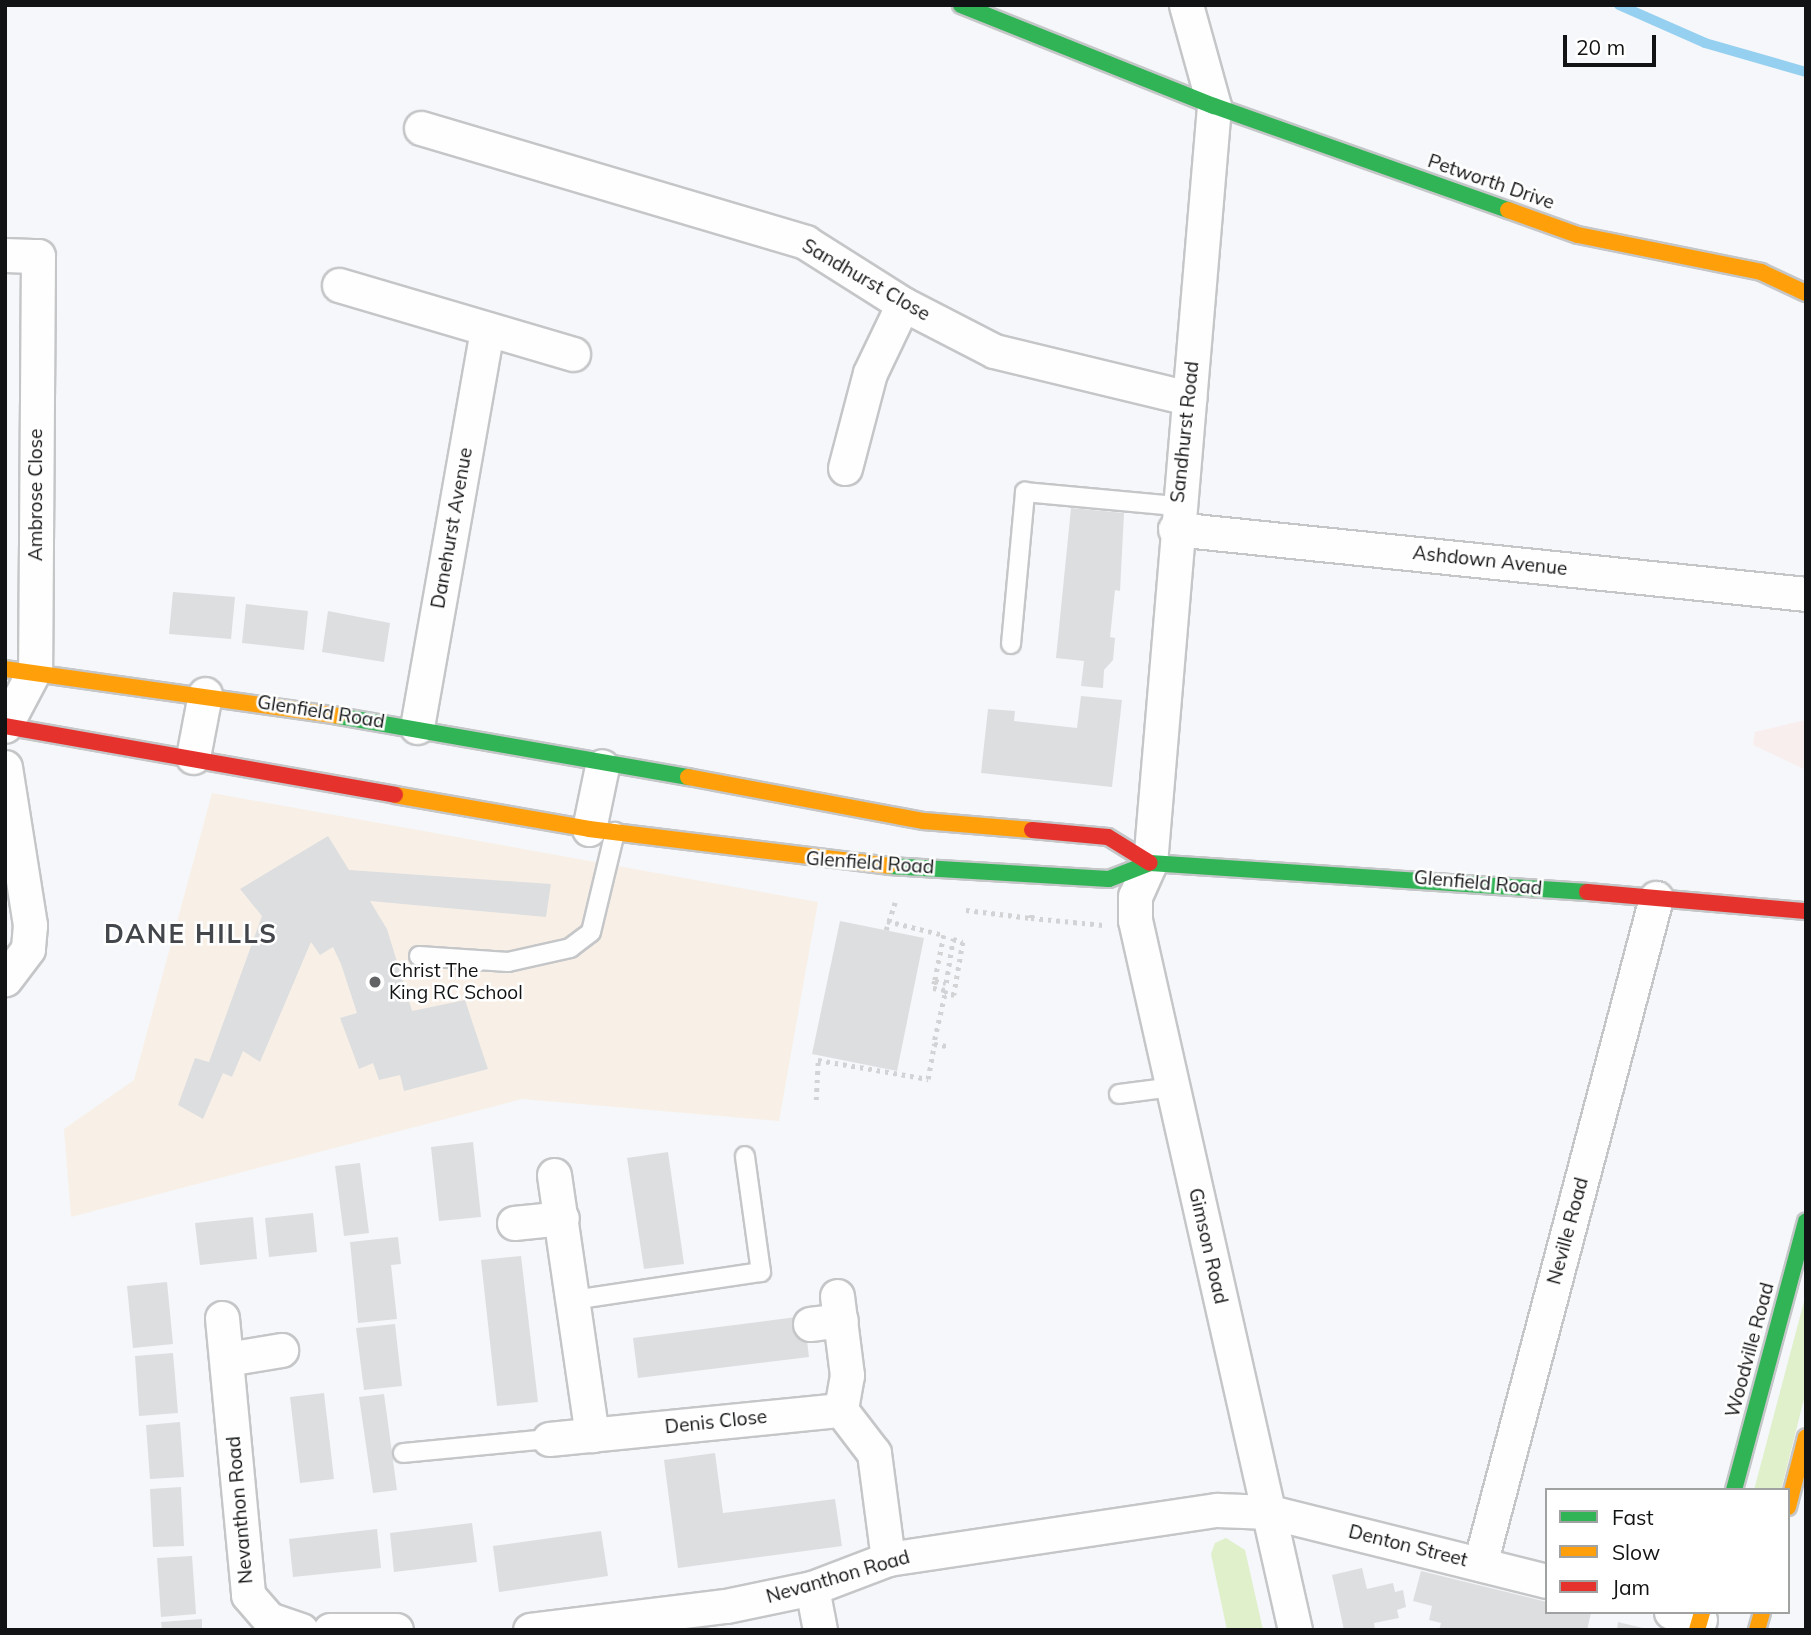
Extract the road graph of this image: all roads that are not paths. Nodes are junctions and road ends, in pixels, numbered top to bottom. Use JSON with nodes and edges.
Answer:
{"nodes":[{"id":1,"x":961,"y":5,"type":"edge"},
{"id":2,"x":1186,"y":5,"type":"edge"},
{"id":3,"x":1214,"y":106,"type":"junction"},
{"id":4,"x":421,"y":128,"type":"dead end"},
{"id":5,"x":21,"y":256,"type":"edge"},
{"id":6,"x":1806,"y":271,"type":"edge"},
{"id":7,"x":1760,"y":272,"type":"junction"},
{"id":8,"x":339,"y":285,"type":"dead end"},
{"id":9,"x":1806,"y":293,"type":"edge"},
{"id":10,"x":903,"y":304,"type":"junction"},
{"id":11,"x":487,"y":329,"type":"junction"},
{"id":12,"x":573,"y":354,"type":"dead end"},
{"id":13,"x":1189,"y":398,"type":"junction"},
{"id":14,"x":845,"y":468,"type":"dead end"},
{"id":15,"x":1176,"y":517,"type":"junction"},
{"id":16,"x":1806,"y":594,"type":"edge"},
{"id":17,"x":1011,"y":643,"type":"dead end"},
{"id":18,"x":20,"y":669,"type":"edge"},
{"id":19,"x":205,"y":694,"type":"junction"},
{"id":20,"x":5,"y":726,"type":"edge"},
{"id":21,"x":417,"y":727,"type":"junction"},
{"id":22,"x":192,"y":757,"type":"junction"},
{"id":23,"x":602,"y":766,"type":"junction"},
{"id":24,"x":5,"y":767,"type":"edge"},
{"id":25,"x":602,"y":830,"type":"junction"},
{"id":26,"x":1150,"y":863,"type":"junction"},
{"id":27,"x":1656,"y":898,"type":"junction"},
{"id":28,"x":1806,"y":911,"type":"edge"},
{"id":29,"x":419,"y":956,"type":"dead end"},
{"id":30,"x":5,"y":979,"type":"edge"},
{"id":31,"x":1173,"y":1087,"type":"junction"},
{"id":32,"x":1119,"y":1094,"type":"dead end"},
{"id":33,"x":745,"y":1156,"type":"dead end"},
{"id":34,"x":554,"y":1175,"type":"dead end"},
{"id":35,"x":562,"y":1218,"type":"junction"},
{"id":36,"x":1806,"y":1221,"type":"edge"},
{"id":37,"x":514,"y":1223,"type":"dead end"},
{"id":38,"x":1800,"y":1269,"type":"edge"},
{"id":39,"x":573,"y":1300,"type":"junction"},
{"id":40,"x":829,"y":1314,"type":"dead end"},
{"id":41,"x":222,"y":1318,"type":"dead end"},
{"id":42,"x":281,"y":1350,"type":"dead end"},
{"id":43,"x":227,"y":1359,"type":"junction"},
{"id":44,"x":841,"y":1410,"type":"junction"},
{"id":45,"x":592,"y":1435,"type":"junction"},
{"id":46,"x":1806,"y":1437,"type":"edge"},
{"id":47,"x":549,"y":1439,"type":"joint"},
{"id":48,"x":403,"y":1453,"type":"dead end"},
{"id":49,"x":1735,"y":1488,"type":"edge"},
{"id":50,"x":1790,"y":1499,"type":"edge"},
{"id":51,"x":1270,"y":1512,"type":"junction"},
{"id":52,"x":888,"y":1559,"type":"junction"},
{"id":53,"x":1480,"y":1564,"type":"junction"},
{"id":54,"x":1545,"y":1580,"type":"edge"},
{"id":55,"x":812,"y":1588,"type":"junction"},
{"id":56,"x":301,"y":1630,"type":"edge"},
{"id":57,"x":330,"y":1630,"type":"edge"},
{"id":58,"x":396,"y":1630,"type":"edge"},
{"id":59,"x":530,"y":1630,"type":"edge"},
{"id":60,"x":820,"y":1630,"type":"edge"},
{"id":61,"x":1295,"y":1630,"type":"edge"}],
"edges":[{"from":1,"to":3,"type":"street","name":"Petworth Drive"},
{"from":2,"to":3,"type":"street","name":"Sandhurst Road"},
{"from":3,"to":7,"type":"street","name":"Petworth Drive"},
{"from":3,"to":13,"type":"street","name":"Sandhurst Road"},
{"from":4,"to":10,"type":"street","name":"Sandhurst Close"},
{"from":5,"to":18,"type":"street","name":"Ambrose Close"},
{"from":6,"to":7,"type":"street","name":"Petworth Drive"},
{"from":7,"to":9,"type":"street","name":"Petworth Drive"},
{"from":8,"to":11,"type":"street"},
{"from":10,"to":13,"type":"street","name":"Sandhurst Close"},
{"from":10,"to":14,"type":"street"},
{"from":11,"to":12,"type":"street"},
{"from":11,"to":21,"type":"street","name":"Danehurst Avenue"},
{"from":13,"to":15,"type":"street","name":"Sandhurst Road"},
{"from":15,"to":16,"type":"street","name":"Ashdown Avenue"},
{"from":15,"to":17,"type":"lane"},
{"from":15,"to":26,"type":"street","name":"Sandhurst Road"},
{"from":18,"to":19,"type":"street","name":"Glenfield Road"},
{"from":18,"to":20,"type":"street","name":"Ambrose Close"},
{"from":19,"to":21,"type":"street","name":"Glenfield Road"},
{"from":19,"to":22,"type":"street"},
{"from":20,"to":22,"type":"street","name":"Glenfield Road"},
{"from":21,"to":23,"type":"street","name":"Glenfield Road"},
{"from":22,"to":25,"type":"street","name":"Glenfield Road"},
{"from":23,"to":25,"type":"street"},
{"from":23,"to":26,"type":"street","name":"Glenfield Road"},
{"from":24,"to":30,"type":"street"},
{"from":25,"to":26,"type":"street","name":"Glenfield Road"},
{"from":25,"to":29,"type":"lane"},
{"from":26,"to":27,"type":"street","name":"Glenfield Road"},
{"from":26,"to":31,"type":"street","name":"Gimson Road"},
{"from":27,"to":28,"type":"street","name":"Glenfield Road"},
{"from":27,"to":53,"type":"street","name":"Neville Road"},
{"from":31,"to":32,"type":"lane"},
{"from":31,"to":51,"type":"street","name":"Gimson Road"},
{"from":33,"to":39,"type":"lane"},
{"from":34,"to":35,"type":"street"},
{"from":35,"to":37,"type":"street"},
{"from":35,"to":39,"type":"street"},
{"from":36,"to":38,"type":"street","name":"Woodville Road"},
{"from":38,"to":49,"type":"street","name":"Woodville Road"},
{"from":39,"to":45,"type":"street"},
{"from":40,"to":44,"type":"street"},
{"from":41,"to":43,"type":"street","name":"Nevanthon Road"},
{"from":42,"to":43,"type":"street"},
{"from":43,"to":56,"type":"street","name":"Nevanthon Road"},
{"from":44,"to":45,"type":"street","name":"Denis Close"},
{"from":44,"to":52,"type":"street"},
{"from":45,"to":47,"type":"street","name":"Denis Close"},
{"from":46,"to":50,"type":"street"},
{"from":47,"to":48,"type":"lane"},
{"from":51,"to":52,"type":"street","name":"Nevanthon Road"},
{"from":51,"to":53,"type":"street","name":"Denton Street"},
{"from":51,"to":61,"type":"street","name":"Gimson Road"},
{"from":52,"to":55,"type":"street","name":"Nevanthon Road"},
{"from":53,"to":54,"type":"street","name":"Denton Street"},
{"from":55,"to":59,"type":"street","name":"Nevanthon Road"},
{"from":55,"to":60,"type":"street"},
{"from":57,"to":58,"type":"street"}]}
